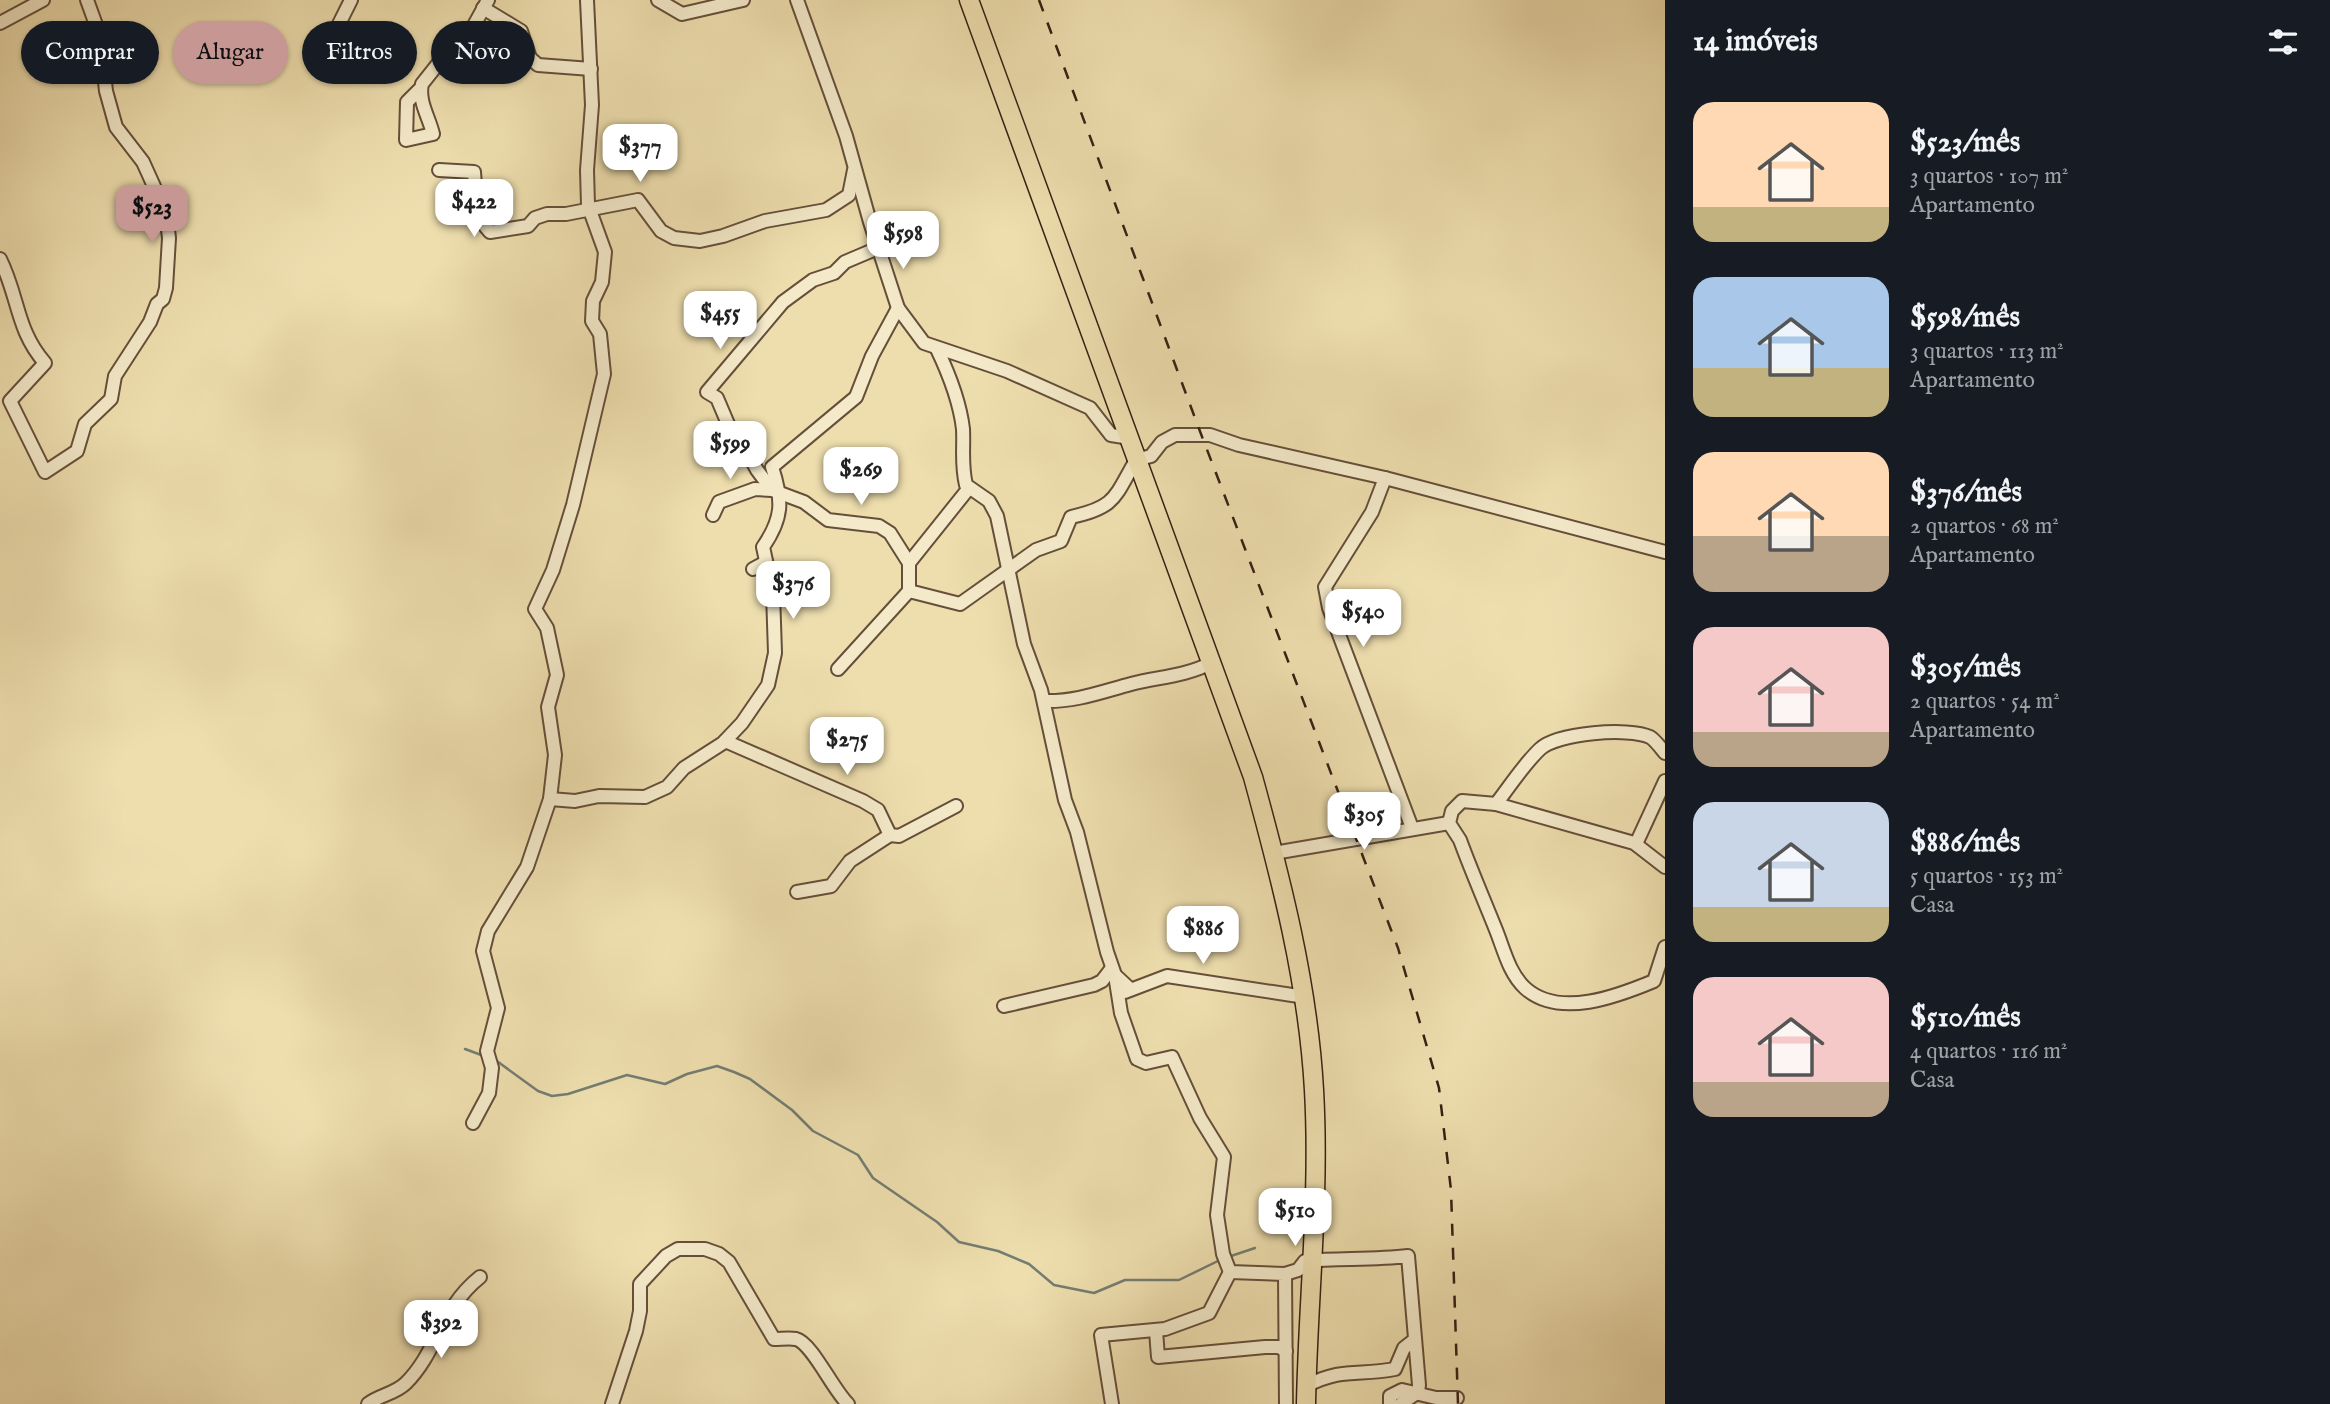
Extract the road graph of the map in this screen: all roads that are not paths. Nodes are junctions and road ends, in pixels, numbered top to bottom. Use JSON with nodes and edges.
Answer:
{"nodes":[{"id":1,"x":43,"y":0,"type":"edge"},
{"id":2,"x":87,"y":0,"type":"edge"},
{"id":3,"x":351,"y":0,"type":"edge"},
{"id":4,"x":587,"y":0,"type":"edge"},
{"id":5,"x":658,"y":0,"type":"edge"},
{"id":6,"x":743,"y":0,"type":"edge"},
{"id":7,"x":797,"y":0,"type":"edge"},
{"id":8,"x":969,"y":0,"type":"edge"},
{"id":9,"x":981,"y":0,"type":"edge"},
{"id":10,"x":485,"y":4,"type":"edge"},
{"id":11,"x":340,"y":21,"type":"edge"},
{"id":12,"x":0,"y":23,"type":"edge"},
{"id":13,"x":591,"y":69,"type":"junction"},
{"id":14,"x":421,"y":88,"type":"dead end"},
{"id":15,"x":855,"y":167,"type":"junction"},
{"id":16,"x":439,"y":170,"type":"dead end"},
{"id":17,"x":590,"y":210,"type":"junction"},
{"id":18,"x":878,"y":248,"type":"junction"},
{"id":19,"x":0,"y":259,"type":"edge"},
{"id":20,"x":1081,"y":302,"type":"junction"},
{"id":21,"x":898,"y":308,"type":"junction"},
{"id":22,"x":937,"y":349,"type":"junction"},
{"id":23,"x":1130,"y":438,"type":"junction"},
{"id":24,"x":1136,"y":460,"type":"junction"},
{"id":25,"x":1385,"y":478,"type":"junction"},
{"id":26,"x":969,"y":488,"type":"junction"},
{"id":27,"x":776,"y":492,"type":"junction"},
{"id":28,"x":713,"y":514,"type":"dead end"},
{"id":29,"x":1665,"y":552,"type":"edge"},
{"id":30,"x":766,"y":562,"type":"junction"},
{"id":31,"x":909,"y":563,"type":"junction"},
{"id":32,"x":753,"y":569,"type":"dead end"},
{"id":33,"x":1009,"y":572,"type":"junction"},
{"id":34,"x":909,"y":591,"type":"junction"},
{"id":35,"x":1211,"y":663,"type":"junction"},
{"id":36,"x":838,"y":668,"type":"dead end"},
{"id":37,"x":1044,"y":701,"type":"junction"},
{"id":38,"x":725,"y":741,"type":"junction"},
{"id":39,"x":1665,"y":753,"type":"edge"},
{"id":40,"x":1665,"y":781,"type":"edge"},
{"id":41,"x":550,"y":799,"type":"junction"},
{"id":42,"x":1496,"y":804,"type":"junction"},
{"id":43,"x":956,"y":806,"type":"dead end"},
{"id":44,"x":1449,"y":823,"type":"junction"},
{"id":45,"x":1412,"y":828,"type":"junction"},
{"id":46,"x":890,"y":835,"type":"junction"},
{"id":47,"x":1636,"y":844,"type":"junction"},
{"id":48,"x":1274,"y":853,"type":"junction"},
{"id":49,"x":1665,"y":867,"type":"edge"},
{"id":50,"x":797,"y":892,"type":"dead end"},
{"id":51,"x":1665,"y":947,"type":"edge"},
{"id":52,"x":1113,"y":972,"type":"junction"},
{"id":53,"x":1130,"y":989,"type":"junction"},
{"id":54,"x":1305,"y":997,"type":"junction"},
{"id":55,"x":1119,"y":998,"type":"junction"},
{"id":56,"x":1004,"y":1006,"type":"dead end"},
{"id":57,"x":473,"y":1123,"type":"dead end"},
{"id":58,"x":1314,"y":1260,"type":"junction"},
{"id":59,"x":1230,"y":1272,"type":"junction"},
{"id":60,"x":1285,"y":1274,"type":"junction"},
{"id":61,"x":480,"y":1277,"type":"dead end"},
{"id":62,"x":1156,"y":1331,"type":"junction"},
{"id":63,"x":1413,"y":1341,"type":"junction"},
{"id":64,"x":1286,"y":1351,"type":"junction"},
{"id":65,"x":1418,"y":1392,"type":"junction"},
{"id":66,"x":1306,"y":1395,"type":"edge"},
{"id":67,"x":1458,"y":1398,"type":"dead end"},
{"id":68,"x":368,"y":1404,"type":"edge"},
{"id":69,"x":612,"y":1404,"type":"edge"},
{"id":70,"x":848,"y":1404,"type":"edge"},
{"id":71,"x":1112,"y":1404,"type":"edge"},
{"id":72,"x":1286,"y":1404,"type":"edge"},
{"id":73,"x":1390,"y":1404,"type":"edge"},
{"id":74,"x":1401,"y":1404,"type":"edge"}],
"edges":[{"from":1,"to":12,"type":"street"},
{"from":2,"to":19,"type":"street"},
{"from":3,"to":11,"type":"street"},
{"from":4,"to":13,"type":"street"},
{"from":5,"to":6,"type":"street"},
{"from":7,"to":15,"type":"street"},
{"from":8,"to":20,"type":"highway"},
{"from":9,"to":20,"type":"highway"},
{"from":10,"to":13,"type":"street"},
{"from":10,"to":14,"type":"street"},
{"from":13,"to":17,"type":"street"},
{"from":15,"to":17,"type":"street"},
{"from":15,"to":18,"type":"street"},
{"from":16,"to":17,"type":"street"},
{"from":17,"to":41,"type":"street"},
{"from":18,"to":21,"type":"street"},
{"from":18,"to":27,"type":"street"},
{"from":20,"to":23,"type":"highway"},
{"from":21,"to":22,"type":"street"},
{"from":21,"to":27,"type":"street"},
{"from":22,"to":23,"type":"street"},
{"from":22,"to":26,"type":"street"},
{"from":23,"to":24,"type":"highway"},
{"from":24,"to":25,"type":"street"},
{"from":24,"to":33,"type":"street"},
{"from":24,"to":35,"type":"highway"},
{"from":25,"to":29,"type":"street"},
{"from":25,"to":45,"type":"street"},
{"from":26,"to":31,"type":"street"},
{"from":26,"to":33,"type":"street"},
{"from":27,"to":28,"type":"street"},
{"from":27,"to":30,"type":"street"},
{"from":27,"to":31,"type":"street"},
{"from":30,"to":32,"type":"street"},
{"from":30,"to":38,"type":"street"},
{"from":31,"to":34,"type":"street"},
{"from":33,"to":34,"type":"street"},
{"from":33,"to":37,"type":"street"},
{"from":34,"to":36,"type":"street"},
{"from":35,"to":37,"type":"street"},
{"from":35,"to":48,"type":"highway"},
{"from":37,"to":52,"type":"street"},
{"from":38,"to":41,"type":"street"},
{"from":38,"to":46,"type":"street"},
{"from":39,"to":42,"type":"street"},
{"from":40,"to":47,"type":"street"},
{"from":41,"to":57,"type":"street"},
{"from":42,"to":44,"type":"street"},
{"from":42,"to":47,"type":"street"},
{"from":43,"to":46,"type":"street"},
{"from":44,"to":45,"type":"street"},
{"from":44,"to":51,"type":"street"},
{"from":45,"to":48,"type":"street"},
{"from":46,"to":50,"type":"street"},
{"from":47,"to":49,"type":"street"},
{"from":48,"to":54,"type":"highway"},
{"from":52,"to":53,"type":"street"},
{"from":52,"to":55,"type":"street"},
{"from":52,"to":56,"type":"street"},
{"from":53,"to":54,"type":"street"},
{"from":53,"to":55,"type":"street"},
{"from":54,"to":58,"type":"highway"},
{"from":55,"to":59,"type":"street"},
{"from":58,"to":60,"type":"street"},
{"from":58,"to":63,"type":"street"},
{"from":58,"to":66,"type":"highway"},
{"from":59,"to":60,"type":"street"},
{"from":59,"to":62,"type":"street"},
{"from":60,"to":64,"type":"street"},
{"from":61,"to":68,"type":"street"},
{"from":62,"to":64,"type":"street"},
{"from":62,"to":71,"type":"street"},
{"from":63,"to":65,"type":"street"},
{"from":63,"to":66,"type":"street"},
{"from":64,"to":72,"type":"street"},
{"from":65,"to":67,"type":"street"},
{"from":65,"to":73,"type":"street"},
{"from":65,"to":74,"type":"street"},
{"from":69,"to":70,"type":"street"}]}
